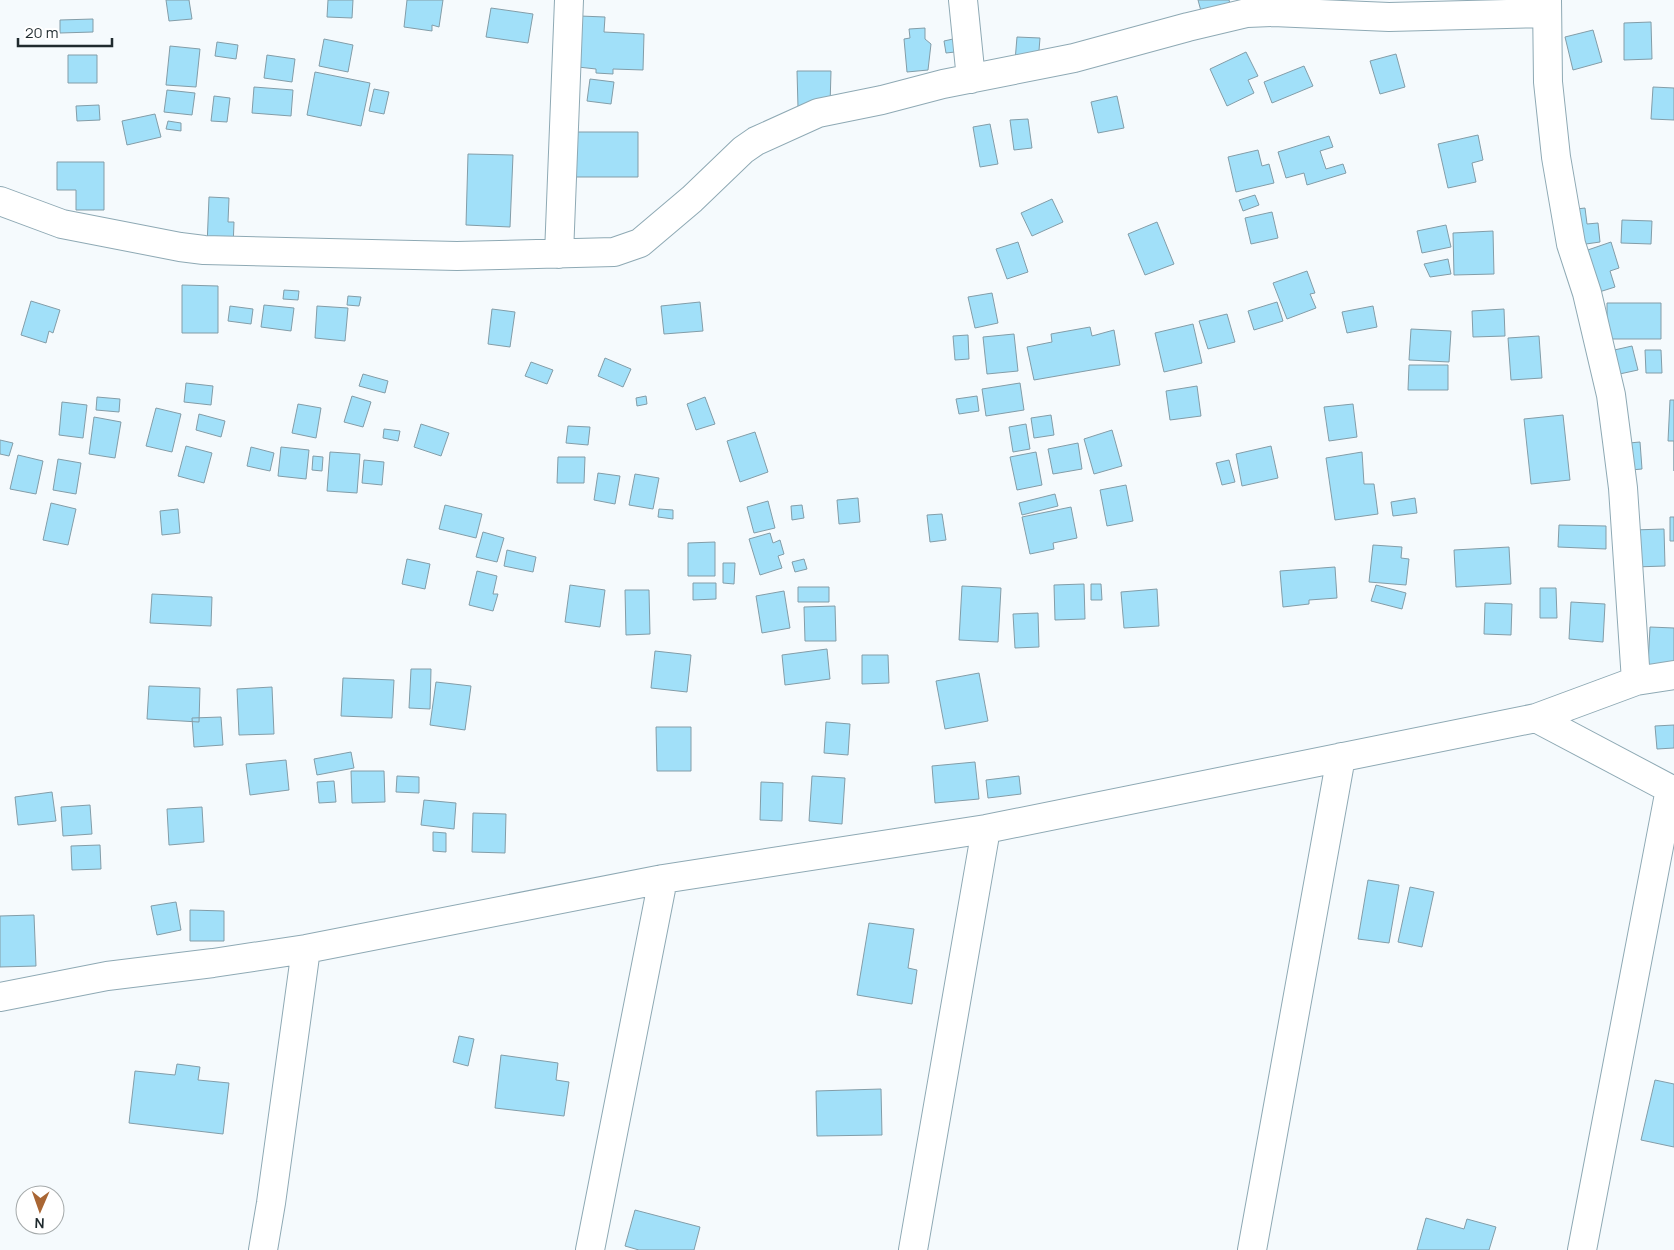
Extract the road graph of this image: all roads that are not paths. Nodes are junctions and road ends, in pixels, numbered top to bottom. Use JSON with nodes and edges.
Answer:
{"nodes":[{"id":1,"x":569,"y":0,"type":"edge"},
{"id":2,"x":963,"y":0,"type":"edge"},
{"id":3,"x":1547,"y":6,"type":"edge"},
{"id":4,"x":971,"y":79,"type":"junction"},
{"id":5,"x":0,"y":201,"type":"edge"},
{"id":6,"x":559,"y":254,"type":"junction"},
{"id":7,"x":1674,"y":675,"type":"edge"},
{"id":8,"x":1636,"y":681,"type":"junction"},
{"id":9,"x":1536,"y":718,"type":"junction"},
{"id":10,"x":1341,"y":757,"type":"junction"},
{"id":11,"x":1672,"y":790,"type":"edge"},
{"id":12,"x":986,"y":829,"type":"junction"},
{"id":13,"x":663,"y":879,"type":"junction"},
{"id":14,"x":306,"y":949,"type":"junction"},
{"id":15,"x":0,"y":997,"type":"edge"},
{"id":16,"x":263,"y":1250,"type":"edge"},
{"id":17,"x":590,"y":1250,"type":"edge"},
{"id":18,"x":913,"y":1250,"type":"edge"},
{"id":19,"x":1252,"y":1250,"type":"edge"},
{"id":20,"x":1582,"y":1250,"type":"edge"}],
"edges":[{"from":1,"to":6,"type":"street"},
{"from":2,"to":4,"type":"street"},
{"from":3,"to":4,"type":"street"},
{"from":3,"to":8,"type":"street"},
{"from":4,"to":6,"type":"street"},
{"from":5,"to":6,"type":"street"},
{"from":7,"to":8,"type":"street"},
{"from":8,"to":9,"type":"street"},
{"from":9,"to":10,"type":"street"},
{"from":9,"to":11,"type":"street"},
{"from":10,"to":12,"type":"street"},
{"from":10,"to":19,"type":"street"},
{"from":11,"to":20,"type":"street"},
{"from":12,"to":13,"type":"street"},
{"from":12,"to":18,"type":"street"},
{"from":13,"to":14,"type":"street"},
{"from":13,"to":17,"type":"street"},
{"from":14,"to":15,"type":"street"},
{"from":14,"to":16,"type":"street"}]}
